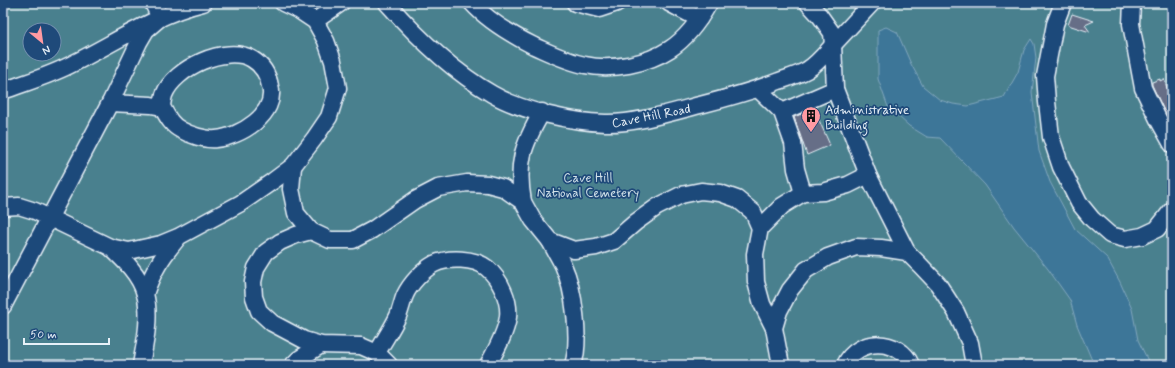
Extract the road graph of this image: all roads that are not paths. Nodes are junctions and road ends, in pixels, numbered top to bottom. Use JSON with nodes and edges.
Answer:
{"nodes":[{"id":1,"x":152,"y":3,"type":"edge"},
{"id":2,"x":203,"y":3,"type":"edge"},
{"id":3,"x":283,"y":3,"type":"edge"},
{"id":4,"x":341,"y":3,"type":"edge"},
{"id":5,"x":387,"y":3,"type":"edge"},
{"id":6,"x":472,"y":3,"type":"edge"},
{"id":7,"x":575,"y":3,"type":"edge"},
{"id":8,"x":617,"y":3,"type":"edge"},
{"id":9,"x":669,"y":3,"type":"edge"},
{"id":10,"x":709,"y":3,"type":"edge"},
{"id":11,"x":808,"y":3,"type":"edge"},
{"id":12,"x":872,"y":3,"type":"edge"},
{"id":13,"x":1063,"y":3,"type":"edge"},
{"id":14,"x":1132,"y":3,"type":"edge"},
{"id":15,"x":160,"y":18,"type":"junction"},
{"id":16,"x":699,"y":19,"type":"junction"},
{"id":17,"x":315,"y":21,"type":"junction"},
{"id":18,"x":833,"y":45,"type":"junction"},
{"id":19,"x":758,"y":89,"type":"junction"},
{"id":20,"x":835,"y":89,"type":"junction"},
{"id":21,"x":3,"y":91,"type":"edge"},
{"id":22,"x":110,"y":103,"type":"junction"},
{"id":23,"x":162,"y":107,"type":"junction"},
{"id":24,"x":542,"y":112,"type":"junction"},
{"id":25,"x":782,"y":112,"type":"junction"},
{"id":26,"x":1172,"y":141,"type":"edge"},
{"id":27,"x":293,"y":166,"type":"junction"},
{"id":28,"x":868,"y":175,"type":"junction"},
{"id":29,"x":803,"y":193,"type":"junction"},
{"id":30,"x":523,"y":202,"type":"junction"},
{"id":31,"x":3,"y":207,"type":"edge"},
{"id":32,"x":1172,"y":210,"type":"edge"},
{"id":33,"x":48,"y":219,"type":"junction"},
{"id":34,"x":760,"y":228,"type":"junction"},
{"id":35,"x":311,"y":231,"type":"junction"},
{"id":36,"x":178,"y":237,"type":"junction"},
{"id":37,"x":550,"y":241,"type":"junction"},
{"id":38,"x":110,"y":247,"type":"junction"},
{"id":39,"x":907,"y":252,"type":"junction"},
{"id":40,"x":145,"y":294,"type":"junction"},
{"id":41,"x":3,"y":306,"type":"edge"},
{"id":42,"x":774,"y":328,"type":"junction"},
{"id":43,"x":321,"y":345,"type":"junction"},
{"id":44,"x":376,"y":352,"type":"junction"},
{"id":45,"x":141,"y":365,"type":"edge"},
{"id":46,"x":293,"y":365,"type":"edge"},
{"id":47,"x":389,"y":365,"type":"edge"},
{"id":48,"x":488,"y":365,"type":"edge"},
{"id":49,"x":573,"y":365,"type":"edge"},
{"id":50,"x":781,"y":365,"type":"edge"},
{"id":51,"x":845,"y":365,"type":"edge"},
{"id":52,"x":911,"y":365,"type":"edge"},
{"id":53,"x":974,"y":365,"type":"edge"}],
"edges":[{"from":1,"to":15,"type":"street"},
{"from":2,"to":15,"type":"street"},
{"from":3,"to":17,"type":"street"},
{"from":4,"to":17,"type":"street"},
{"from":5,"to":24,"type":"street","name":"Cave Hill Road"},
{"from":6,"to":16,"type":"street"},
{"from":7,"to":8,"type":"street"},
{"from":9,"to":16,"type":"street"},
{"from":10,"to":16,"type":"street"},
{"from":11,"to":18,"type":"street"},
{"from":12,"to":18,"type":"street","name":"Cave Hill Road"},
{"from":13,"to":32,"type":"street"},
{"from":14,"to":26,"type":"street"},
{"from":15,"to":21,"type":"street"},
{"from":15,"to":22,"type":"street"},
{"from":17,"to":27,"type":"street"},
{"from":18,"to":19,"type":"street","name":"Cave Hill Road"},
{"from":18,"to":20,"type":"street"},
{"from":19,"to":24,"type":"street","name":"Cave Hill Road"},
{"from":19,"to":25,"type":"street"},
{"from":20,"to":25,"type":"street"},
{"from":20,"to":28,"type":"street"},
{"from":22,"to":23,"type":"street"},
{"from":22,"to":33,"type":"street"},
{"from":23,"to":23,"type":"street"},
{"from":24,"to":30,"type":"street"},
{"from":25,"to":29,"type":"street"},
{"from":27,"to":35,"type":"street"},
{"from":27,"to":36,"type":"street"},
{"from":28,"to":29,"type":"street"},
{"from":28,"to":39,"type":"street"},
{"from":29,"to":34,"type":"street"},
{"from":30,"to":35,"type":"street"},
{"from":30,"to":37,"type":"street"},
{"from":31,"to":33,"type":"street"},
{"from":33,"to":38,"type":"street"},
{"from":33,"to":41,"type":"street"},
{"from":34,"to":37,"type":"street"},
{"from":34,"to":42,"type":"street"},
{"from":35,"to":43,"type":"street"},
{"from":36,"to":38,"type":"street"},
{"from":36,"to":40,"type":"street"},
{"from":37,"to":49,"type":"street"},
{"from":38,"to":40,"type":"street"},
{"from":39,"to":42,"type":"street"},
{"from":39,"to":53,"type":"street"},
{"from":40,"to":45,"type":"street"},
{"from":42,"to":50,"type":"street"},
{"from":43,"to":44,"type":"street"},
{"from":43,"to":46,"type":"street"},
{"from":44,"to":47,"type":"street"},
{"from":44,"to":48,"type":"street"},
{"from":51,"to":52,"type":"street"}]}
